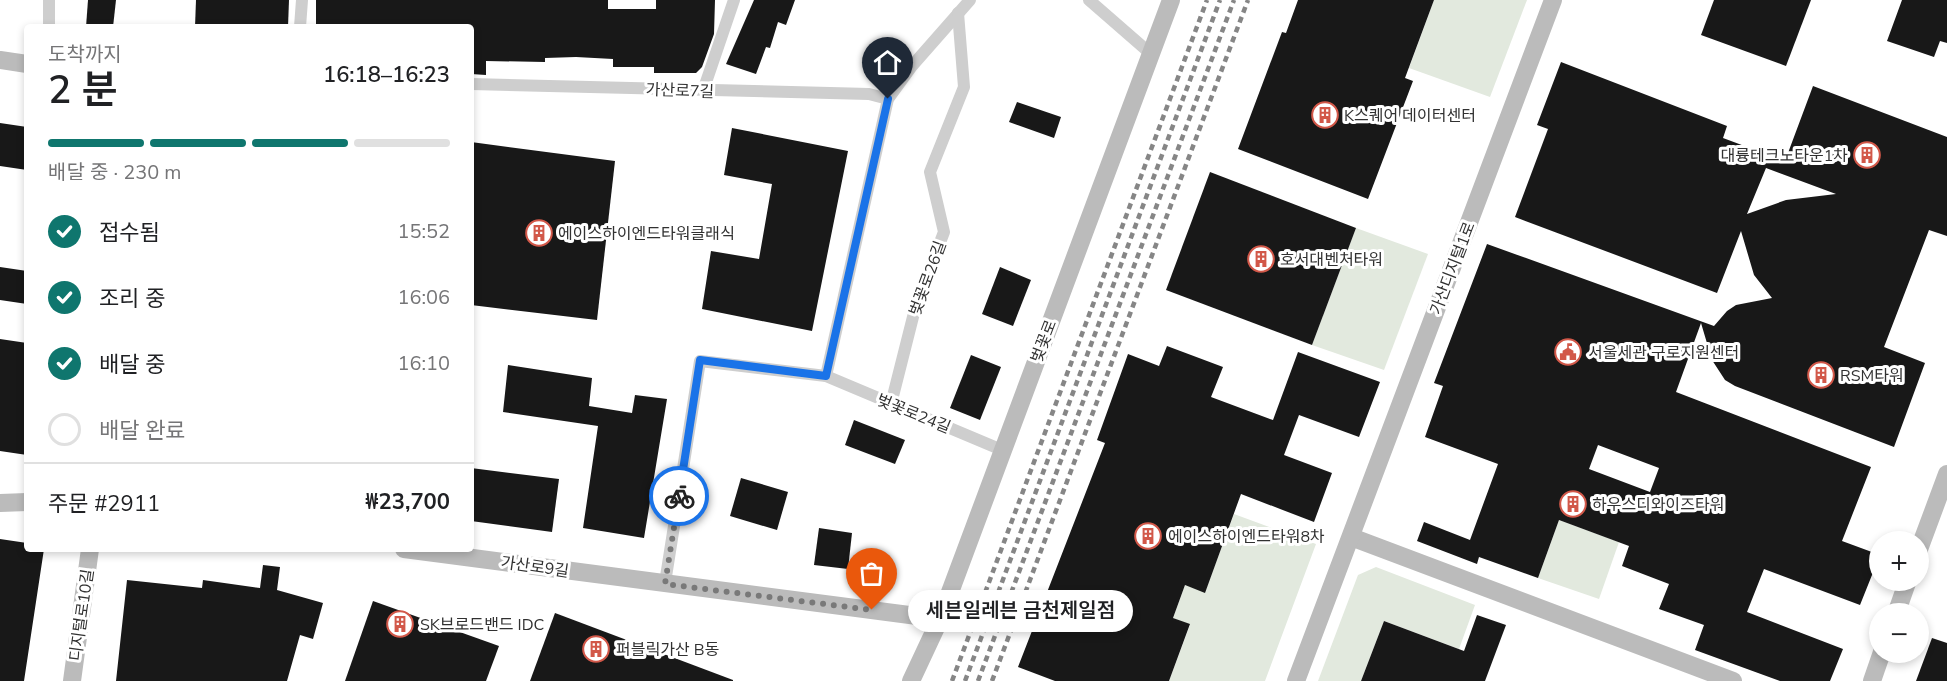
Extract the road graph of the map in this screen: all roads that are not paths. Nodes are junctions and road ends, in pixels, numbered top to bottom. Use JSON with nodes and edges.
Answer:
{"nodes":[{"id":1,"x":49,"y":0,"type":"edge"},
{"id":2,"x":302,"y":0,"type":"edge"},
{"id":3,"x":734,"y":0,"type":"edge"},
{"id":4,"x":970,"y":0,"type":"edge"},
{"id":5,"x":1089,"y":0,"type":"edge"},
{"id":6,"x":1171,"y":0,"type":"edge"},
{"id":7,"x":1553,"y":0,"type":"edge"},
{"id":8,"x":958,"y":13,"type":"junction"},
{"id":9,"x":49,"y":24,"type":"edge"},
{"id":10,"x":300,"y":24,"type":"edge"},
{"id":11,"x":1151,"y":54,"type":"junction"},
{"id":12,"x":0,"y":60,"type":"edge"},
{"id":13,"x":24,"y":64,"type":"edge"},
{"id":14,"x":474,"y":84,"type":"edge"},
{"id":15,"x":703,"y":91,"type":"junction"},
{"id":16,"x":888,"y":99,"type":"junction"},
{"id":17,"x":826,"y":376,"type":"junction"},
{"id":18,"x":891,"y":404,"type":"junction"},
{"id":19,"x":1002,"y":450,"type":"junction"},
{"id":20,"x":1947,"y":474,"type":"edge"},
{"id":21,"x":24,"y":502,"type":"edge"},
{"id":22,"x":0,"y":503,"type":"edge"},
{"id":23,"x":1926,"y":531,"type":"edge"},
{"id":24,"x":1351,"y":537,"type":"junction"},
{"id":25,"x":90,"y":552,"type":"edge"},
{"id":26,"x":426,"y":552,"type":"edge"},
{"id":27,"x":665,"y":584,"type":"junction"},
{"id":28,"x":940,"y":620,"type":"junction"},
{"id":29,"x":1878,"y":663,"type":"edge"},
{"id":30,"x":72,"y":681,"type":"edge"},
{"id":31,"x":911,"y":681,"type":"edge"},
{"id":32,"x":1296,"y":681,"type":"edge"},
{"id":33,"x":1733,"y":681,"type":"edge"},
{"id":34,"x":1872,"y":681,"type":"edge"}],
"edges":[{"from":1,"to":9,"type":"street"},
{"from":2,"to":10,"type":"street"},
{"from":3,"to":15,"type":"street"},
{"from":4,"to":8,"type":"street"},
{"from":5,"to":11,"type":"street"},
{"from":6,"to":11,"type":"street","name":"벚꽃로"},
{"from":7,"to":24,"type":"street","name":"가산디지털1로"},
{"from":8,"to":16,"type":"street"},
{"from":8,"to":18,"type":"street","name":"벚꽃로26길"},
{"from":11,"to":19,"type":"street","name":"벚꽃로"},
{"from":12,"to":13,"type":"street"},
{"from":14,"to":15,"type":"street","name":"가산로7길"},
{"from":15,"to":16,"type":"street","name":"가산로7길"},
{"from":16,"to":17,"type":"street"},
{"from":17,"to":18,"type":"street","name":"벚꽃로24길"},
{"from":17,"to":27,"type":"street","name":"벚꽃로24길"},
{"from":18,"to":19,"type":"street","name":"벚꽃로24길"},
{"from":19,"to":28,"type":"street","name":"벚꽃로"},
{"from":20,"to":23,"type":"street"},
{"from":21,"to":22,"type":"street"},
{"from":24,"to":32,"type":"street","name":"가산디지털1로"},
{"from":24,"to":33,"type":"street"},
{"from":25,"to":30,"type":"street","name":"디지털로10길"},
{"from":26,"to":27,"type":"street","name":"가산로9길"},
{"from":27,"to":28,"type":"street","name":"가산로9길"},
{"from":28,"to":31,"type":"street","name":"벚꽃로"},
{"from":29,"to":34,"type":"street"}]}
